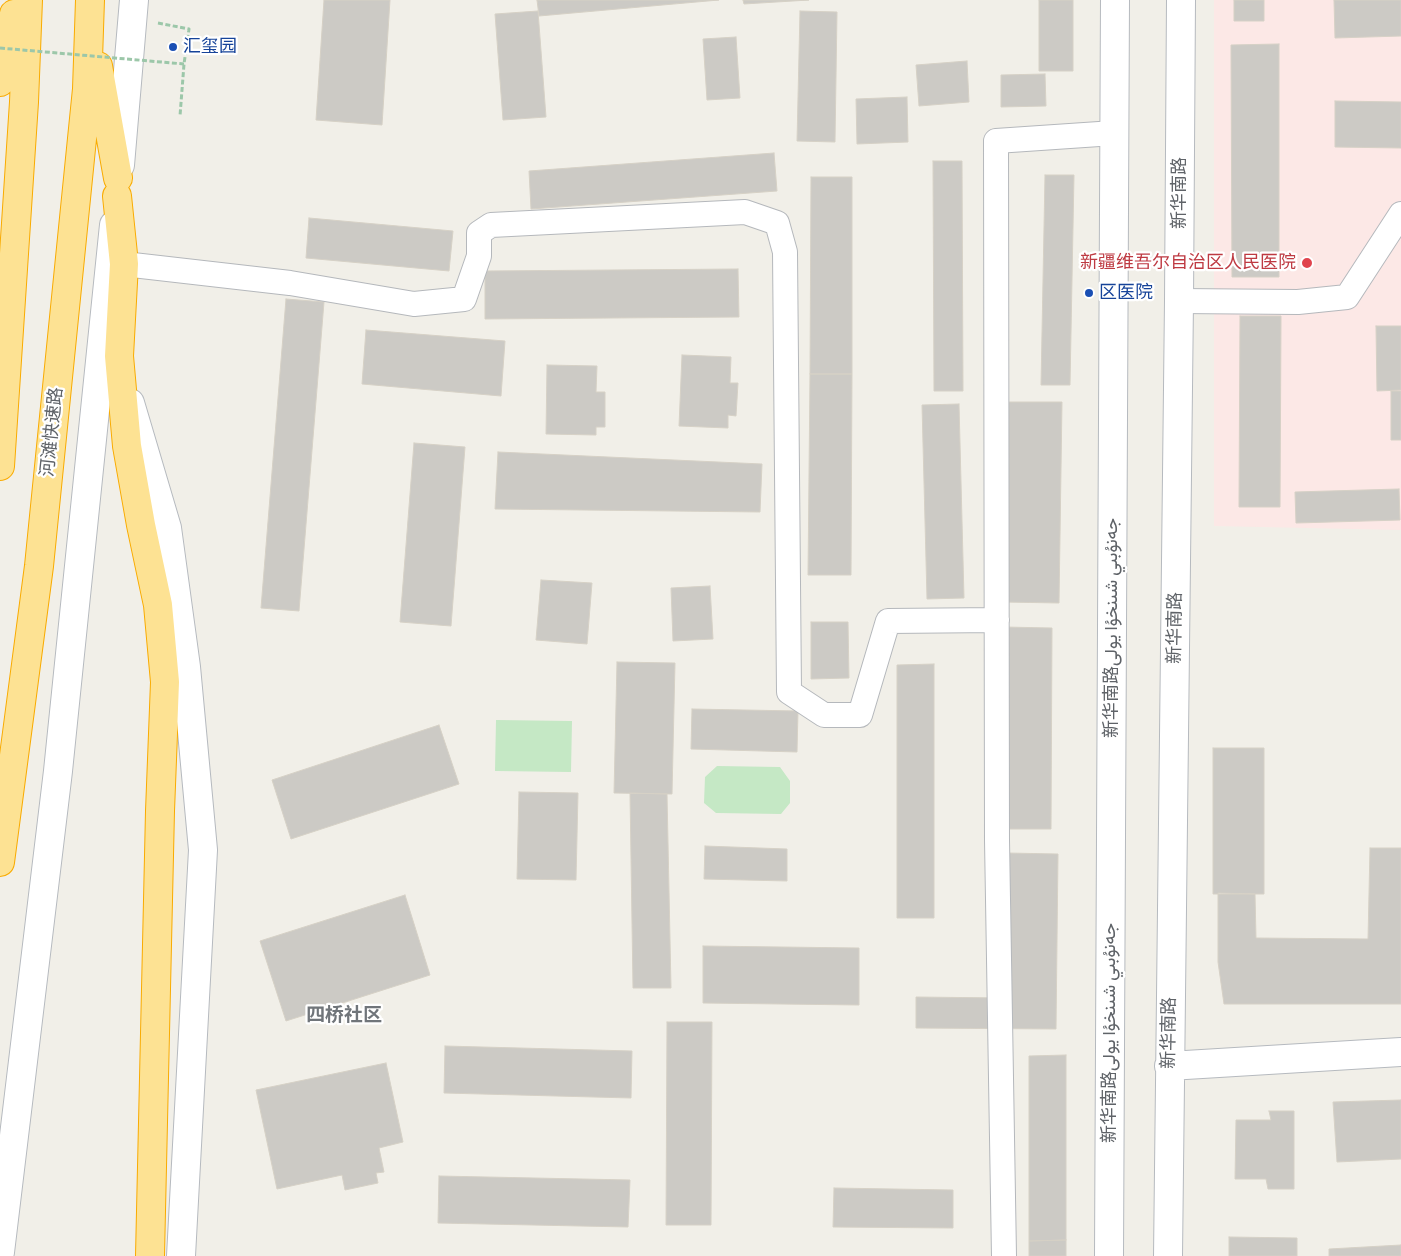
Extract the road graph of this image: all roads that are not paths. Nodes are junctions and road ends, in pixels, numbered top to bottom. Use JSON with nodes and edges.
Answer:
{"nodes":[{"id":1,"x":17,"y":0,"type":"edge"},
{"id":2,"x":28,"y":0,"type":"edge"},
{"id":3,"x":134,"y":0,"type":"edge"},
{"id":4,"x":1115,"y":0,"type":"edge"},
{"id":5,"x":1181,"y":0,"type":"edge"},
{"id":6,"x":90,"y":11,"type":"edge"},
{"id":7,"x":0,"y":82,"type":"edge"},
{"id":8,"x":1114,"y":133,"type":"junction"},
{"id":9,"x":118,"y":187,"type":"junction"},
{"id":10,"x":1401,"y":214,"type":"edge"},
{"id":11,"x":124,"y":264,"type":"junction"},
{"id":12,"x":1179,"y":301,"type":"junction"},
{"id":13,"x":121,"y":370,"type":"junction"},
{"id":14,"x":0,"y":466,"type":"edge"},
{"id":15,"x":997,"y":620,"type":"junction"},
{"id":16,"x":0,"y":862,"type":"edge"},
{"id":17,"x":1401,"y":1052,"type":"edge"},
{"id":18,"x":1169,"y":1066,"type":"junction"},
{"id":19,"x":0,"y":1252,"type":"edge"},
{"id":20,"x":150,"y":1256,"type":"edge"},
{"id":21,"x":181,"y":1256,"type":"edge"},
{"id":22,"x":1004,"y":1256,"type":"edge"},
{"id":23,"x":1108,"y":1256,"type":"edge"},
{"id":24,"x":1168,"y":1256,"type":"edge"}],
"edges":[{"from":1,"to":7,"type":"highway"},
{"from":2,"to":14,"type":"highway"},
{"from":3,"to":9,"type":"main road"},
{"from":4,"to":8,"type":"main road","name":"新华南路جەنۇبىي شىنخۇا يولى"},
{"from":5,"to":12,"type":"main road","name":"新华南路"},
{"from":6,"to":9,"type":"highway"},
{"from":6,"to":16,"type":"highway","name":"河滩快速路"},
{"from":8,"to":15,"type":"street"},
{"from":8,"to":23,"type":"main road","name":"新华南路جەنۇبىي شىنخۇا يولى"},
{"from":9,"to":11,"type":"highway"},
{"from":9,"to":19,"type":"main road"},
{"from":10,"to":12,"type":"street"},
{"from":11,"to":13,"type":"highway"},
{"from":11,"to":15,"type":"street"},
{"from":12,"to":18,"type":"main road","name":"新华南路"},
{"from":13,"to":20,"type":"highway"},
{"from":13,"to":21,"type":"main road"},
{"from":15,"to":22,"type":"street"},
{"from":17,"to":18,"type":"main road"},
{"from":18,"to":24,"type":"main road","name":"新华南路"}]}
